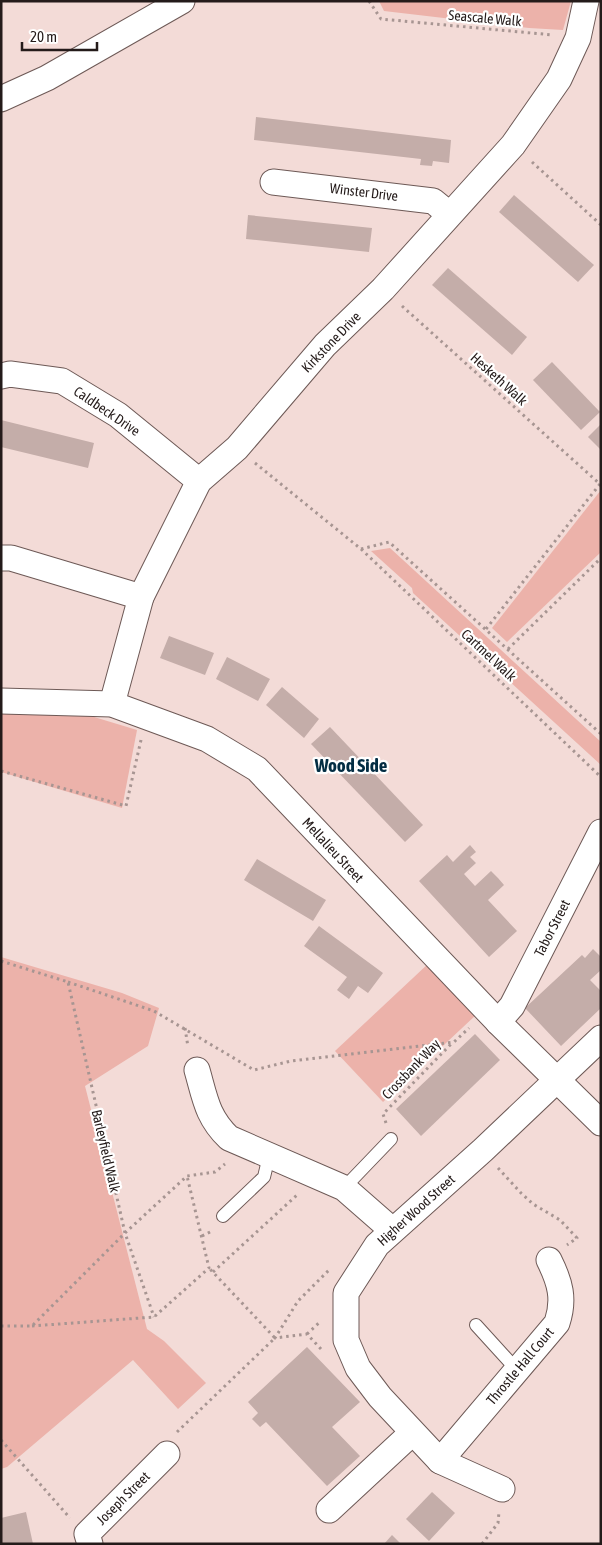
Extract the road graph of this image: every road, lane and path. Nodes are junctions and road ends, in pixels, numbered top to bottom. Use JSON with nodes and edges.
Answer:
{"nodes":[{"id":1,"x":182,"y":1,"type":"edge"},
{"id":2,"x":369,"y":1,"type":"edge"},
{"id":3,"x":586,"y":1,"type":"edge"},
{"id":4,"x":578,"y":38,"type":"junction"},
{"id":5,"x":1,"y":99,"type":"edge"},
{"id":6,"x":513,"y":145,"type":"junction"},
{"id":7,"x":273,"y":182,"type":"dead end"},
{"id":8,"x":449,"y":214,"type":"junction"},
{"id":9,"x":601,"y":225,"type":"edge"},
{"id":10,"x":383,"y":289,"type":"junction"},
{"id":11,"x":1,"y":376,"type":"edge"},
{"id":12,"x":237,"y":448,"type":"junction"},
{"id":13,"x":199,"y":481,"type":"junction"},
{"id":14,"x":600,"y":485,"type":"edge"},
{"id":15,"x":361,"y":549,"type":"junction"},
{"id":16,"x":1,"y":558,"type":"edge"},
{"id":17,"x":601,"y":558,"type":"edge"},
{"id":18,"x":141,"y":597,"type":"junction"},
{"id":19,"x":486,"y":629,"type":"junction"},
{"id":20,"x":508,"y":649,"type":"junction"},
{"id":21,"x":1,"y":701,"type":"edge"},
{"id":22,"x":112,"y":704,"type":"junction"},
{"id":23,"x":150,"y":716,"type":"junction"},
{"id":24,"x":601,"y":734,"type":"edge"},
{"id":25,"x":1,"y":771,"type":"edge"},
{"id":26,"x":601,"y":777,"type":"edge"},
{"id":27,"x":601,"y":832,"type":"edge"},
{"id":28,"x":1,"y":961,"type":"edge"},
{"id":29,"x":68,"y":982,"type":"junction"},
{"id":30,"x":498,"y":1022,"type":"junction"},
{"id":31,"x":473,"y":1024,"type":"dead end"},
{"id":32,"x":601,"y":1038,"type":"edge"},
{"id":33,"x":453,"y":1042,"type":"junction"},
{"id":34,"x":197,"y":1070,"type":"dead end"},
{"id":35,"x":556,"y":1080,"type":"junction"},
{"id":36,"x":601,"y":1123,"type":"edge"},
{"id":37,"x":391,"y":1138,"type":"joint"},
{"id":38,"x":483,"y":1150,"type":"junction"},
{"id":39,"x":258,"y":1151,"type":"junction"},
{"id":40,"x":187,"y":1176,"type":"junction"},
{"id":41,"x":317,"y":1176,"type":"junction"},
{"id":42,"x":344,"y":1188,"type":"junction"},
{"id":43,"x":223,"y":1216,"type":"dead end"},
{"id":44,"x":392,"y":1230,"type":"junction"},
{"id":45,"x":125,"y":1233,"type":"junction"},
{"id":46,"x":557,"y":1253,"type":"joint"},
{"id":47,"x":209,"y":1268,"type":"junction"},
{"id":48,"x":213,"y":1272,"type":"junction"},
{"id":49,"x":154,"y":1317,"type":"junction"},
{"id":50,"x":476,"y":1325,"type":"dead end"},
{"id":51,"x":1,"y":1326,"type":"edge"},
{"id":52,"x":32,"y":1326,"type":"junction"},
{"id":53,"x":517,"y":1370,"type":"junction"},
{"id":54,"x":412,"y":1433,"type":"junction"},
{"id":55,"x":1,"y":1440,"type":"edge"},
{"id":56,"x":167,"y":1454,"type":"joint"},
{"id":57,"x":440,"y":1461,"type":"junction"},
{"id":58,"x":502,"y":1489,"type":"joint"},
{"id":59,"x":328,"y":1510,"type":"dead end"},
{"id":60,"x":88,"y":1539,"type":"edge"},
{"id":61,"x":482,"y":1544,"type":"edge"}],
"edges":[{"from":1,"to":5,"type":"street"},
{"from":2,"to":4,"type":"path","name":"Seascale Walk"},
{"from":3,"to":4,"type":"street","name":"Kirkstone Drive"},
{"from":4,"to":6,"type":"street","name":"Kirkstone Drive"},
{"from":6,"to":8,"type":"street","name":"Kirkstone Drive"},
{"from":6,"to":9,"type":"path"},
{"from":7,"to":8,"type":"street","name":"Winster Drive"},
{"from":8,"to":10,"type":"street","name":"Kirkstone Drive"},
{"from":10,"to":12,"type":"street","name":"Kirkstone Drive"},
{"from":10,"to":14,"type":"path","name":"Hesketh Walk"},
{"from":11,"to":13,"type":"street","name":"Caldbeck Drive"},
{"from":12,"to":13,"type":"street","name":"Kirkstone Drive"},
{"from":12,"to":15,"type":"path","name":"Cartmel Walk"},
{"from":13,"to":18,"type":"street","name":"Kirkstone Drive"},
{"from":14,"to":19,"type":"path"},
{"from":15,"to":19,"type":"path","name":"Cartmel Walk"},
{"from":15,"to":26,"type":"path","name":"Cartmel Walk"},
{"from":16,"to":18,"type":"street"},
{"from":17,"to":20,"type":"path"},
{"from":18,"to":22,"type":"street","name":"Kirkstone Drive"},
{"from":19,"to":20,"type":"path","name":"Cartmel Walk"},
{"from":20,"to":24,"type":"path","name":"Cartmel Walk"},
{"from":21,"to":22,"type":"street","name":"Mellalieu Street"},
{"from":22,"to":23,"type":"street","name":"Mellalieu Street"},
{"from":23,"to":25,"type":"path"},
{"from":23,"to":30,"type":"street","name":"Mellalieu Street"},
{"from":27,"to":30,"type":"street","name":"Tabor Street"},
{"from":28,"to":29,"type":"path"},
{"from":29,"to":33,"type":"path"},
{"from":29,"to":45,"type":"path","name":"Barleyfield Walk"},
{"from":30,"to":35,"type":"street","name":"Mellalieu Street"},
{"from":31,"to":33,"type":"path"},
{"from":32,"to":35,"type":"street","name":"Higher Wood Street"},
{"from":33,"to":37,"type":"path","name":"Crossbank Way"},
{"from":34,"to":39,"type":"street"},
{"from":35,"to":36,"type":"street","name":"Mellalieu Street"},
{"from":35,"to":38,"type":"street","name":"Higher Wood Street"},
{"from":37,"to":42,"type":"lane"},
{"from":38,"to":44,"type":"street","name":"Higher Wood Street"},
{"from":38,"to":46,"type":"path"},
{"from":39,"to":40,"type":"path"},
{"from":39,"to":41,"type":"street"},
{"from":39,"to":43,"type":"lane"},
{"from":40,"to":45,"type":"path"},
{"from":40,"to":47,"type":"path"},
{"from":41,"to":42,"type":"street"},
{"from":41,"to":48,"type":"path"},
{"from":42,"to":44,"type":"street"},
{"from":44,"to":54,"type":"street","name":"Higher Wood Street"},
{"from":45,"to":49,"type":"path","name":"Barleyfield Walk"},
{"from":45,"to":52,"type":"path"},
{"from":46,"to":53,"type":"street","name":"Throstle Hall Court"},
{"from":47,"to":48,"type":"path"},
{"from":47,"to":49,"type":"path"},
{"from":48,"to":56,"type":"path"},
{"from":49,"to":52,"type":"path"},
{"from":50,"to":53,"type":"lane"},
{"from":51,"to":52,"type":"path"},
{"from":53,"to":57,"type":"street","name":"Throstle Hall Court"},
{"from":54,"to":57,"type":"street","name":"Higher Wood Street"},
{"from":54,"to":59,"type":"street"},
{"from":55,"to":60,"type":"path"},
{"from":56,"to":60,"type":"street","name":"Joseph Street"},
{"from":57,"to":58,"type":"street"},
{"from":58,"to":61,"type":"path"}]}
